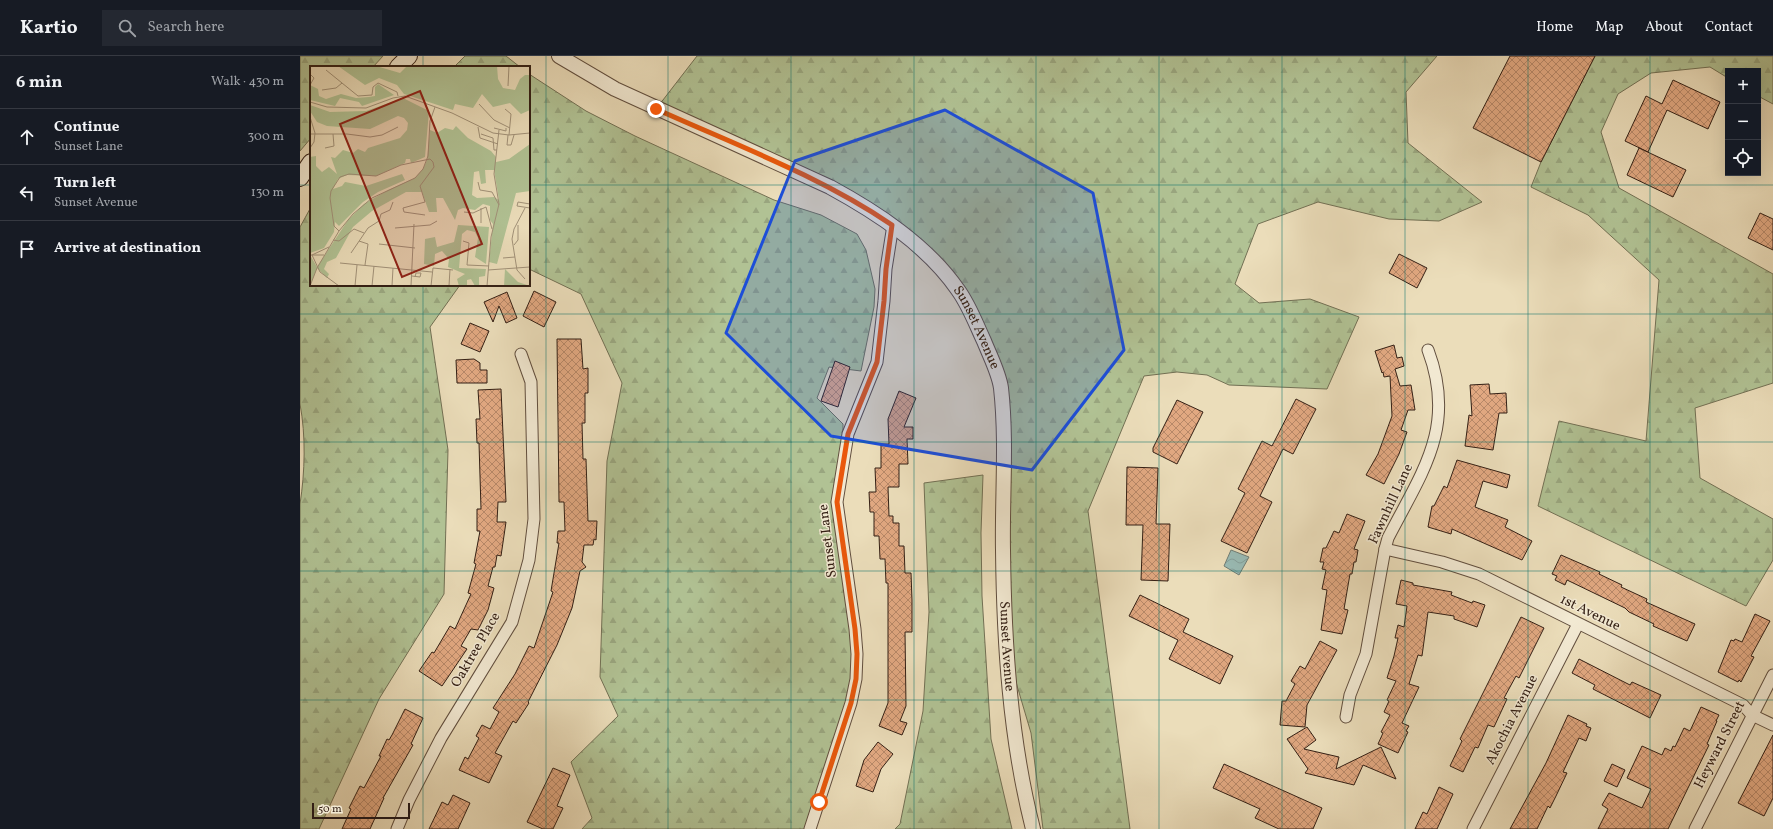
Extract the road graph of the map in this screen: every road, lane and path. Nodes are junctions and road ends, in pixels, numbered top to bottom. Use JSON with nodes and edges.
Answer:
{"nodes":[{"id":1,"x":409,"y":56,"type":"edge"},
{"id":2,"x":559,"y":56,"type":"edge"},
{"id":3,"x":399,"y":66,"type":"edge"},
{"id":4,"x":310,"y":163,"type":"edge"},
{"id":5,"x":300,"y":178,"type":"edge"},
{"id":6,"x":892,"y":225,"type":"junction"},
{"id":7,"x":1428,"y":350,"type":"dead end"},
{"id":8,"x":521,"y":354,"type":"dead end"},
{"id":9,"x":1384,"y":549,"type":"junction"},
{"id":10,"x":1578,"y":624,"type":"junction"},
{"id":11,"x":1773,"y":675,"type":"edge"},
{"id":12,"x":1752,"y":715,"type":"junction"},
{"id":13,"x":1346,"y":717,"type":"dead end"},
{"id":14,"x":1773,"y":725,"type":"edge"},
{"id":15,"x":398,"y":829,"type":"edge"},
{"id":16,"x":810,"y":829,"type":"edge"},
{"id":17,"x":1033,"y":829,"type":"edge"},
{"id":18,"x":1473,"y":829,"type":"edge"},
{"id":19,"x":1695,"y":829,"type":"edge"}],
"edges":[{"from":1,"to":3,"type":"main road"},
{"from":2,"to":6,"type":"street","name":"Sunset Avenue"},
{"from":4,"to":5,"type":"main road"},
{"from":6,"to":16,"type":"street","name":"Sunset Lane"},
{"from":6,"to":17,"type":"street","name":"Sunset Avenue"},
{"from":7,"to":9,"type":"street","name":"Fawnhill Lane"},
{"from":8,"to":15,"type":"street","name":"Oaktree Place"},
{"from":9,"to":10,"type":"street","name":"1st Avenue"},
{"from":9,"to":13,"type":"street","name":"Fawnhill Lane"},
{"from":10,"to":12,"type":"street","name":"1st Avenue"},
{"from":10,"to":18,"type":"street","name":"Akochia Avenue"},
{"from":11,"to":12,"type":"street","name":"Heyward Street"},
{"from":12,"to":14,"type":"street","name":"1st Avenue"},
{"from":12,"to":19,"type":"street","name":"Heyward Street"}]}
